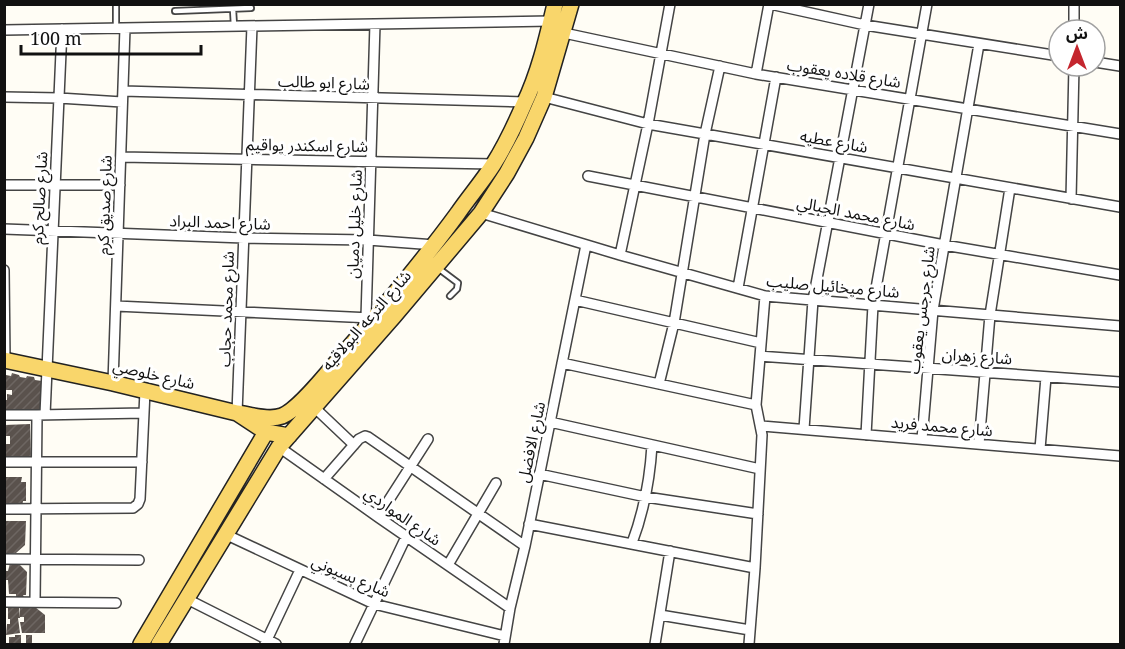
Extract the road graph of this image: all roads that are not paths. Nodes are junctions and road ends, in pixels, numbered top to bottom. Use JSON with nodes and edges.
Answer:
{"nodes":[{"id":1,"x":116,"y":4,"type":"edge"},
{"id":2,"x":555,"y":4,"type":"edge"},
{"id":3,"x":571,"y":4,"type":"edge"},
{"id":4,"x":670,"y":4,"type":"edge"},
{"id":5,"x":769,"y":4,"type":"edge"},
{"id":6,"x":869,"y":4,"type":"edge"},
{"id":7,"x":927,"y":4,"type":"edge"},
{"id":8,"x":251,"y":8,"type":"dead end"},
{"id":9,"x":233,"y":9,"type":"junction"},
{"id":10,"x":175,"y":10,"type":"dead end"},
{"id":11,"x":819,"y":10,"type":"edge"},
{"id":12,"x":551,"y":21,"type":"junction"},
{"id":13,"x":375,"y":24,"type":"junction"},
{"id":14,"x":865,"y":25,"type":"junction"},
{"id":15,"x":234,"y":26,"type":"junction"},
{"id":16,"x":252,"y":26,"type":"junction"},
{"id":17,"x":120,"y":28,"type":"junction"},
{"id":18,"x":62,"y":29,"type":"junction"},
{"id":19,"x":4,"y":30,"type":"edge"},
{"id":20,"x":564,"y":33,"type":"junction"},
{"id":21,"x":922,"y":34,"type":"junction"},
{"id":22,"x":979,"y":44,"type":"junction"},
{"id":23,"x":660,"y":54,"type":"junction"},
{"id":24,"x":1047,"y":54,"type":"edge"},
{"id":25,"x":720,"y":66,"type":"junction"},
{"id":26,"x":756,"y":74,"type":"junction"},
{"id":27,"x":776,"y":77,"type":"junction"},
{"id":28,"x":1074,"y":78,"type":"edge"},
{"id":29,"x":853,"y":90,"type":"junction"},
{"id":30,"x":123,"y":91,"type":"junction"},
{"id":31,"x":249,"y":95,"type":"junction"},
{"id":32,"x":4,"y":97,"type":"edge"},
{"id":33,"x":544,"y":97,"type":"junction"},
{"id":34,"x":59,"y":98,"type":"junction"},
{"id":35,"x":373,"y":98,"type":"junction"},
{"id":36,"x":910,"y":100,"type":"junction"},
{"id":37,"x":122,"y":102,"type":"junction"},
{"id":38,"x":525,"y":102,"type":"junction"},
{"id":39,"x":968,"y":109,"type":"junction"},
{"id":40,"x":648,"y":124,"type":"junction"},
{"id":41,"x":1073,"y":126,"type":"junction"},
{"id":42,"x":705,"y":134,"type":"junction"},
{"id":43,"x":1120,"y":134,"type":"edge"},
{"id":44,"x":764,"y":144,"type":"junction"},
{"id":45,"x":121,"y":156,"type":"junction"},
{"id":46,"x":840,"y":158,"type":"junction"},
{"id":47,"x":247,"y":159,"type":"junction"},
{"id":48,"x":371,"y":162,"type":"junction"},
{"id":49,"x":493,"y":164,"type":"junction"},
{"id":50,"x":898,"y":168,"type":"junction"},
{"id":51,"x":588,"y":176,"type":"dead end"},
{"id":52,"x":956,"y":178,"type":"junction"},
{"id":53,"x":4,"y":185,"type":"edge"},
{"id":54,"x":55,"y":185,"type":"junction"},
{"id":55,"x":120,"y":185,"type":"junction"},
{"id":56,"x":634,"y":185,"type":"junction"},
{"id":57,"x":1010,"y":188,"type":"junction"},
{"id":58,"x":694,"y":197,"type":"junction"},
{"id":59,"x":1071,"y":198,"type":"junction"},
{"id":60,"x":1120,"y":207,"type":"edge"},
{"id":61,"x":753,"y":208,"type":"junction"},
{"id":62,"x":481,"y":213,"type":"junction"},
{"id":63,"x":827,"y":223,"type":"junction"},
{"id":64,"x":4,"y":229,"type":"edge"},
{"id":65,"x":53,"y":231,"type":"junction"},
{"id":66,"x":118,"y":234,"type":"junction"},
{"id":67,"x":886,"y":234,"type":"junction"},
{"id":68,"x":244,"y":238,"type":"junction"},
{"id":69,"x":368,"y":240,"type":"junction"},
{"id":70,"x":435,"y":245,"type":"junction"},
{"id":71,"x":586,"y":245,"type":"junction"},
{"id":72,"x":944,"y":245,"type":"junction"},
{"id":73,"x":1000,"y":254,"type":"junction"},
{"id":74,"x":620,"y":255,"type":"junction"},
{"id":75,"x":436,"y":266,"type":"junction"},
{"id":76,"x":4,"y":270,"type":"edge"},
{"id":77,"x":683,"y":273,"type":"junction"},
{"id":78,"x":1120,"y":275,"type":"edge"},
{"id":79,"x":738,"y":288,"type":"junction"},
{"id":80,"x":450,"y":296,"type":"dead end"},
{"id":81,"x":765,"y":296,"type":"junction"},
{"id":82,"x":575,"y":300,"type":"junction"},
{"id":83,"x":813,"y":300,"type":"junction"},
{"id":84,"x":873,"y":305,"type":"junction"},
{"id":85,"x":116,"y":306,"type":"junction"},
{"id":86,"x":933,"y":310,"type":"junction"},
{"id":87,"x":241,"y":312,"type":"junction"},
{"id":88,"x":379,"y":315,"type":"junction"},
{"id":89,"x":990,"y":315,"type":"junction"},
{"id":90,"x":674,"y":323,"type":"junction"},
{"id":91,"x":1120,"y":326,"type":"edge"},
{"id":92,"x":761,"y":343,"type":"junction"},
{"id":93,"x":760,"y":356,"type":"junction"},
{"id":94,"x":809,"y":359,"type":"junction"},
{"id":95,"x":5,"y":360,"type":"edge"},
{"id":96,"x":562,"y":363,"type":"junction"},
{"id":97,"x":869,"y":364,"type":"junction"},
{"id":98,"x":928,"y":368,"type":"junction"},
{"id":99,"x":47,"y":369,"type":"junction"},
{"id":100,"x":986,"y":372,"type":"junction"},
{"id":101,"x":1046,"y":376,"type":"junction"},
{"id":102,"x":1120,"y":382,"type":"edge"},
{"id":103,"x":114,"y":383,"type":"junction"},
{"id":104,"x":659,"y":384,"type":"junction"},
{"id":105,"x":145,"y":391,"type":"junction"},
{"id":106,"x":756,"y":405,"type":"junction"},
{"id":107,"x":315,"y":408,"type":"junction"},
{"id":108,"x":144,"y":412,"type":"junction"},
{"id":109,"x":237,"y":413,"type":"junction"},
{"id":110,"x":4,"y":415,"type":"edge"},
{"id":111,"x":41,"y":415,"type":"junction"},
{"id":112,"x":550,"y":422,"type":"junction"},
{"id":113,"x":761,"y":426,"type":"junction"},
{"id":114,"x":804,"y":429,"type":"junction"},
{"id":115,"x":266,"y":432,"type":"junction"},
{"id":116,"x":866,"y":435,"type":"junction"},
{"id":117,"x":428,"y":439,"type":"dead end"},
{"id":118,"x":922,"y":440,"type":"junction"},
{"id":119,"x":284,"y":442,"type":"junction"},
{"id":120,"x":979,"y":444,"type":"junction"},
{"id":121,"x":354,"y":445,"type":"junction"},
{"id":122,"x":652,"y":445,"type":"junction"},
{"id":123,"x":1040,"y":449,"type":"junction"},
{"id":124,"x":1120,"y":456,"type":"edge"},
{"id":125,"x":4,"y":462,"type":"edge"},
{"id":126,"x":37,"y":462,"type":"junction"},
{"id":127,"x":142,"y":462,"type":"junction"},
{"id":128,"x":410,"y":466,"type":"junction"},
{"id":129,"x":760,"y":469,"type":"junction"},
{"id":130,"x":539,"y":474,"type":"junction"},
{"id":131,"x":324,"y":479,"type":"junction"},
{"id":132,"x":496,"y":483,"type":"dead end"},
{"id":133,"x":646,"y":497,"type":"junction"},
{"id":134,"x":4,"y":509,"type":"edge"},
{"id":135,"x":36,"y":509,"type":"junction"},
{"id":136,"x":479,"y":513,"type":"junction"},
{"id":137,"x":758,"y":514,"type":"junction"},
{"id":138,"x":378,"y":518,"type":"junction"},
{"id":139,"x":529,"y":524,"type":"junction"},
{"id":140,"x":227,"y":535,"type":"junction"},
{"id":141,"x":406,"y":537,"type":"junction"},
{"id":142,"x":632,"y":543,"type":"junction"},
{"id":143,"x":525,"y":546,"type":"junction"},
{"id":144,"x":670,"y":551,"type":"junction"},
{"id":145,"x":4,"y":559,"type":"edge"},
{"id":146,"x":36,"y":559,"type":"junction"},
{"id":147,"x":139,"y":560,"type":"dead end"},
{"id":148,"x":448,"y":566,"type":"junction"},
{"id":149,"x":755,"y":568,"type":"junction"},
{"id":150,"x":300,"y":570,"type":"junction"},
{"id":151,"x":187,"y":599,"type":"junction"},
{"id":152,"x":4,"y":602,"type":"edge"},
{"id":153,"x":35,"y":602,"type":"junction"},
{"id":154,"x":116,"y":603,"type":"dead end"},
{"id":155,"x":374,"y":604,"type":"junction"},
{"id":156,"x":510,"y":608,"type":"junction"},
{"id":157,"x":660,"y":615,"type":"junction"},
{"id":158,"x":750,"y":630,"type":"junction"},
{"id":159,"x":504,"y":640,"type":"edge"},
{"id":160,"x":269,"y":643,"type":"edge"},
{"id":161,"x":141,"y":645,"type":"edge"},
{"id":162,"x":159,"y":645,"type":"edge"},
{"id":163,"x":355,"y":645,"type":"edge"},
{"id":164,"x":655,"y":645,"type":"edge"},
{"id":165,"x":749,"y":645,"type":"edge"}],
"edges":[{"from":1,"to":17,"type":"lane"},
{"from":2,"to":12,"type":"main road","name":"شارع الترعه البولاقيه"},
{"from":3,"to":20,"type":"main road","name":"شارع الترعه البولاقيه"},
{"from":4,"to":23,"type":"street"},
{"from":5,"to":11,"type":"street"},
{"from":5,"to":26,"type":"street"},
{"from":6,"to":14,"type":"street"},
{"from":7,"to":21,"type":"street"},
{"from":8,"to":9,"type":"lane"},
{"from":9,"to":10,"type":"lane"},
{"from":9,"to":15,"type":"lane"},
{"from":11,"to":14,"type":"street"},
{"from":12,"to":13,"type":"street"},
{"from":12,"to":38,"type":"main road","name":"شارع الترعه البولاقيه"},
{"from":13,"to":16,"type":"street"},
{"from":13,"to":35,"type":"street","name":"شارع خليل دميان"},
{"from":14,"to":21,"type":"street"},
{"from":14,"to":29,"type":"street"},
{"from":15,"to":16,"type":"street"},
{"from":15,"to":17,"type":"street"},
{"from":16,"to":31,"type":"street","name":"شارع محمد حجاب"},
{"from":17,"to":18,"type":"street"},
{"from":17,"to":30,"type":"street","name":"شارع صديق كرم"},
{"from":18,"to":19,"type":"street"},
{"from":18,"to":34,"type":"street","name":"شارع صالح كرم"},
{"from":20,"to":23,"type":"street","name":"شارع قلاده يعقوب"},
{"from":20,"to":33,"type":"main road","name":"شارع الترعه البولاقيه"},
{"from":21,"to":22,"type":"street"},
{"from":21,"to":36,"type":"street"},
{"from":22,"to":24,"type":"street"},
{"from":22,"to":39,"type":"street","name":"شارع جرجس يعقوب"},
{"from":23,"to":25,"type":"street","name":"شارع قلاده يعقوب"},
{"from":23,"to":40,"type":"street"},
{"from":25,"to":26,"type":"street","name":"شارع قلاده يعقوب"},
{"from":25,"to":42,"type":"street"},
{"from":26,"to":27,"type":"street","name":"شارع قلاده يعقوب"},
{"from":27,"to":29,"type":"street","name":"شارع قلاده يعقوب"},
{"from":27,"to":44,"type":"street"},
{"from":28,"to":41,"type":"street"},
{"from":29,"to":36,"type":"street","name":"شارع قلاده يعقوب"},
{"from":29,"to":46,"type":"street"},
{"from":30,"to":31,"type":"street","name":"شارع ابو طالب"},
{"from":30,"to":37,"type":"street","name":"شارع صديق كرم"},
{"from":31,"to":35,"type":"street","name":"شارع ابو طالب"},
{"from":31,"to":47,"type":"street","name":"شارع محمد حجاب"},
{"from":32,"to":34,"type":"street"},
{"from":33,"to":40,"type":"street","name":"شارع عطيه"},
{"from":33,"to":62,"type":"main road","name":"شارع الترعه البولاقيه"},
{"from":34,"to":37,"type":"street"},
{"from":34,"to":54,"type":"street","name":"شارع صالح كرم"},
{"from":35,"to":38,"type":"street","name":"شارع ابو طالب"},
{"from":35,"to":48,"type":"street","name":"شارع خليل دميان"},
{"from":36,"to":39,"type":"street","name":"شارع قلاده يعقوب"},
{"from":36,"to":50,"type":"street"},
{"from":37,"to":45,"type":"street","name":"شارع صديق كرم"},
{"from":38,"to":49,"type":"main road","name":"شارع الترعه البولاقيه"},
{"from":39,"to":41,"type":"street","name":"شارع قلاده يعقوب"},
{"from":39,"to":52,"type":"street","name":"شارع جرجس يعقوب"},
{"from":40,"to":42,"type":"street","name":"شارع عطيه"},
{"from":40,"to":56,"type":"street"},
{"from":41,"to":43,"type":"street","name":"شارع قلاده يعقوب"},
{"from":41,"to":59,"type":"street"},
{"from":42,"to":44,"type":"street","name":"شارع عطيه"},
{"from":42,"to":58,"type":"street"},
{"from":44,"to":46,"type":"street","name":"شارع عطيه"},
{"from":44,"to":61,"type":"street"},
{"from":45,"to":47,"type":"street","name":"شارع اسكندر يواقيم"},
{"from":45,"to":55,"type":"street","name":"شارع صديق كرم"},
{"from":46,"to":50,"type":"street","name":"شارع عطيه"},
{"from":46,"to":63,"type":"street"},
{"from":47,"to":48,"type":"street","name":"شارع اسكندر يواقيم"},
{"from":47,"to":68,"type":"street","name":"شارع محمد حجاب"},
{"from":48,"to":49,"type":"street","name":"شارع اسكندر يواقيم"},
{"from":48,"to":69,"type":"street","name":"شارع خليل دميان"},
{"from":49,"to":70,"type":"main road","name":"شارع الترعه البولاقيه"},
{"from":50,"to":52,"type":"street","name":"شارع عطيه"},
{"from":50,"to":67,"type":"street"},
{"from":51,"to":56,"type":"street","name":"شارع محمد الجبالي"},
{"from":52,"to":57,"type":"street","name":"شارع عطيه"},
{"from":52,"to":72,"type":"street","name":"شارع جرجس يعقوب"},
{"from":53,"to":54,"type":"street"},
{"from":54,"to":55,"type":"street"},
{"from":54,"to":65,"type":"street","name":"شارع صالح كرم"},
{"from":55,"to":66,"type":"street","name":"شارع صديق كرم"},
{"from":56,"to":58,"type":"street","name":"شارع محمد الجبالي"},
{"from":56,"to":74,"type":"street"},
{"from":57,"to":59,"type":"street","name":"شارع عطيه"},
{"from":57,"to":73,"type":"street"},
{"from":58,"to":61,"type":"street","name":"شارع محمد الجبالي"},
{"from":58,"to":77,"type":"street"},
{"from":59,"to":60,"type":"street","name":"شارع عطيه"},
{"from":61,"to":63,"type":"street","name":"شارع محمد الجبالي"},
{"from":61,"to":79,"type":"street"},
{"from":62,"to":71,"type":"street","name":"شارع ميخائيل صليب"},
{"from":62,"to":75,"type":"main road","name":"شارع الترعه البولاقيه"},
{"from":63,"to":67,"type":"street","name":"شارع محمد الجبالي"},
{"from":63,"to":83,"type":"street"},
{"from":64,"to":65,"type":"street","name":"شارع احمد البراد"},
{"from":65,"to":66,"type":"street","name":"شارع احمد البراد"},
{"from":65,"to":99,"type":"street","name":"شارع صالح كرم"},
{"from":66,"to":68,"type":"street","name":"شارع احمد البراد"},
{"from":66,"to":85,"type":"street","name":"شارع صديق كرم"},
{"from":67,"to":72,"type":"street","name":"شارع محمد الجبالي"},
{"from":67,"to":84,"type":"street"},
{"from":68,"to":69,"type":"street","name":"شارع احمد البراد"},
{"from":68,"to":87,"type":"street","name":"شارع محمد حجاب"},
{"from":69,"to":70,"type":"street","name":"شارع احمد البراد"},
{"from":69,"to":88,"type":"street","name":"شارع خليل دميان"},
{"from":70,"to":88,"type":"main road","name":"شارع الترعه البولاقيه"},
{"from":71,"to":74,"type":"street","name":"شارع ميخائيل صليب"},
{"from":71,"to":82,"type":"street","name":"شارع الافضل"},
{"from":72,"to":73,"type":"street","name":"شارع محمد الجبالي"},
{"from":72,"to":86,"type":"street","name":"شارع جرجس يعقوب"},
{"from":73,"to":78,"type":"street","name":"شارع محمد الجبالي"},
{"from":73,"to":89,"type":"street"},
{"from":74,"to":77,"type":"street","name":"شارع ميخائيل صليب"},
{"from":75,"to":80,"type":"lane"},
{"from":75,"to":88,"type":"main road","name":"شارع الترعه البولاقيه"},
{"from":76,"to":95,"type":"street"},
{"from":77,"to":79,"type":"street","name":"شارع ميخائيل صليب"},
{"from":77,"to":90,"type":"street"},
{"from":79,"to":81,"type":"street","name":"شارع ميخائيل صليب"},
{"from":81,"to":83,"type":"street","name":"شارع ميخائيل صليب"},
{"from":81,"to":92,"type":"street"},
{"from":82,"to":90,"type":"street"},
{"from":82,"to":96,"type":"street","name":"شارع الافضل"},
{"from":83,"to":84,"type":"street","name":"شارع ميخائيل صليب"},
{"from":83,"to":94,"type":"street"},
{"from":84,"to":86,"type":"street","name":"شارع ميخائيل صليب"},
{"from":84,"to":97,"type":"street"},
{"from":85,"to":87,"type":"street"},
{"from":85,"to":103,"type":"street","name":"شارع صديق كرم"},
{"from":86,"to":89,"type":"street","name":"شارع ميخائيل صليب"},
{"from":86,"to":98,"type":"street","name":"شارع جرجس يعقوب"},
{"from":87,"to":88,"type":"street"},
{"from":87,"to":109,"type":"street","name":"شارع محمد حجاب"},
{"from":88,"to":107,"type":"main road","name":"شارع الترعه البولاقيه"},
{"from":88,"to":109,"type":"main road","name":"شارع الترعه البولاقيه"},
{"from":89,"to":91,"type":"street","name":"شارع ميخائيل صليب"},
{"from":89,"to":100,"type":"street"},
{"from":90,"to":92,"type":"street"},
{"from":90,"to":104,"type":"street"},
{"from":92,"to":93,"type":"street"},
{"from":93,"to":94,"type":"street","name":"شارع زهران"},
{"from":93,"to":106,"type":"street"},
{"from":94,"to":97,"type":"street","name":"شارع زهران"},
{"from":94,"to":114,"type":"street"},
{"from":95,"to":99,"type":"main road","name":"شارع خلوصي"},
{"from":96,"to":104,"type":"street"},
{"from":96,"to":112,"type":"street","name":"شارع الافضل"},
{"from":97,"to":98,"type":"street","name":"شارع زهران"},
{"from":97,"to":116,"type":"street"},
{"from":98,"to":100,"type":"street","name":"شارع زهران"},
{"from":98,"to":118,"type":"street","name":"شارع جرجس يعقوب"},
{"from":99,"to":103,"type":"main road","name":"شارع خلوصي"},
{"from":99,"to":111,"type":"street","name":"شارع صالح كرم"},
{"from":100,"to":101,"type":"street","name":"شارع زهران"},
{"from":100,"to":120,"type":"street"},
{"from":101,"to":102,"type":"street","name":"شارع زهران"},
{"from":101,"to":123,"type":"street"},
{"from":103,"to":105,"type":"main road","name":"شارع خلوصي"},
{"from":104,"to":106,"type":"street"},
{"from":105,"to":108,"type":"street"},
{"from":105,"to":109,"type":"main road","name":"شارع خلوصي"},
{"from":106,"to":113,"type":"street"},
{"from":107,"to":119,"type":"main road","name":"شارع الترعه البولاقيه"},
{"from":107,"to":121,"type":"street"},
{"from":108,"to":111,"type":"street"},
{"from":108,"to":127,"type":"street"},
{"from":109,"to":115,"type":"main road","name":"شارع خلوصي"},
{"from":110,"to":111,"type":"street"},
{"from":111,"to":126,"type":"street","name":"شارع صالح كرم"},
{"from":112,"to":122,"type":"street"},
{"from":112,"to":130,"type":"street","name":"شارع الافضل"},
{"from":113,"to":114,"type":"street","name":"شارع محمد فريد"},
{"from":113,"to":129,"type":"street"},
{"from":114,"to":116,"type":"street","name":"شارع محمد فريد"},
{"from":115,"to":119,"type":"main road","name":"شارع خلوصي"},
{"from":115,"to":161,"type":"main road"},
{"from":116,"to":118,"type":"street","name":"شارع محمد فريد"},
{"from":117,"to":128,"type":"street"},
{"from":118,"to":120,"type":"street","name":"شارع محمد فريد"},
{"from":119,"to":131,"type":"street","name":"شارع المواردي"},
{"from":119,"to":140,"type":"main road","name":"شارع الترعه البولاقيه"},
{"from":120,"to":123,"type":"street","name":"شارع محمد فريد"},
{"from":121,"to":128,"type":"street"},
{"from":121,"to":131,"type":"street"},
{"from":122,"to":129,"type":"street"},
{"from":122,"to":133,"type":"street"},
{"from":123,"to":124,"type":"street","name":"شارع محمد فريد"},
{"from":125,"to":126,"type":"street"},
{"from":126,"to":127,"type":"street"},
{"from":126,"to":135,"type":"street","name":"شارع صالح كرم"},
{"from":127,"to":135,"type":"street"},
{"from":128,"to":136,"type":"street"},
{"from":128,"to":138,"type":"street"},
{"from":129,"to":137,"type":"street"},
{"from":130,"to":133,"type":"street"},
{"from":130,"to":139,"type":"street","name":"شارع الافضل"},
{"from":131,"to":138,"type":"street","name":"شارع المواردي"},
{"from":132,"to":136,"type":"street"},
{"from":133,"to":137,"type":"street"},
{"from":133,"to":142,"type":"street"},
{"from":134,"to":135,"type":"street"},
{"from":135,"to":146,"type":"street","name":"شارع صالح كرم"},
{"from":136,"to":143,"type":"street"},
{"from":136,"to":148,"type":"street"},
{"from":137,"to":149,"type":"street"},
{"from":138,"to":141,"type":"street","name":"شارع المواردي"},
{"from":139,"to":142,"type":"street"},
{"from":139,"to":143,"type":"street","name":"شارع الافضل"},
{"from":140,"to":150,"type":"street","name":"شارع بسيوني"},
{"from":140,"to":151,"type":"main road","name":"شارع الترعه البولاقيه"},
{"from":141,"to":148,"type":"street","name":"شارع المواردي"},
{"from":141,"to":155,"type":"street"},
{"from":142,"to":144,"type":"street"},
{"from":143,"to":156,"type":"street","name":"شارع الافضل"},
{"from":144,"to":149,"type":"street"},
{"from":144,"to":157,"type":"street"},
{"from":145,"to":146,"type":"street"},
{"from":146,"to":147,"type":"street"},
{"from":146,"to":153,"type":"street","name":"شارع صالح كرم"},
{"from":148,"to":156,"type":"street","name":"شارع المواردي"},
{"from":149,"to":158,"type":"street"},
{"from":150,"to":155,"type":"street","name":"شارع بسيوني"},
{"from":150,"to":160,"type":"street"},
{"from":151,"to":160,"type":"street"},
{"from":151,"to":162,"type":"main road","name":"شارع الترعه البولاقيه"},
{"from":152,"to":153,"type":"street"},
{"from":153,"to":154,"type":"street"},
{"from":155,"to":159,"type":"street","name":"شارع بسيوني"},
{"from":155,"to":163,"type":"street"},
{"from":156,"to":159,"type":"street","name":"شارع الافضل"},
{"from":157,"to":158,"type":"street"},
{"from":157,"to":164,"type":"street"},
{"from":158,"to":165,"type":"street"}]}
